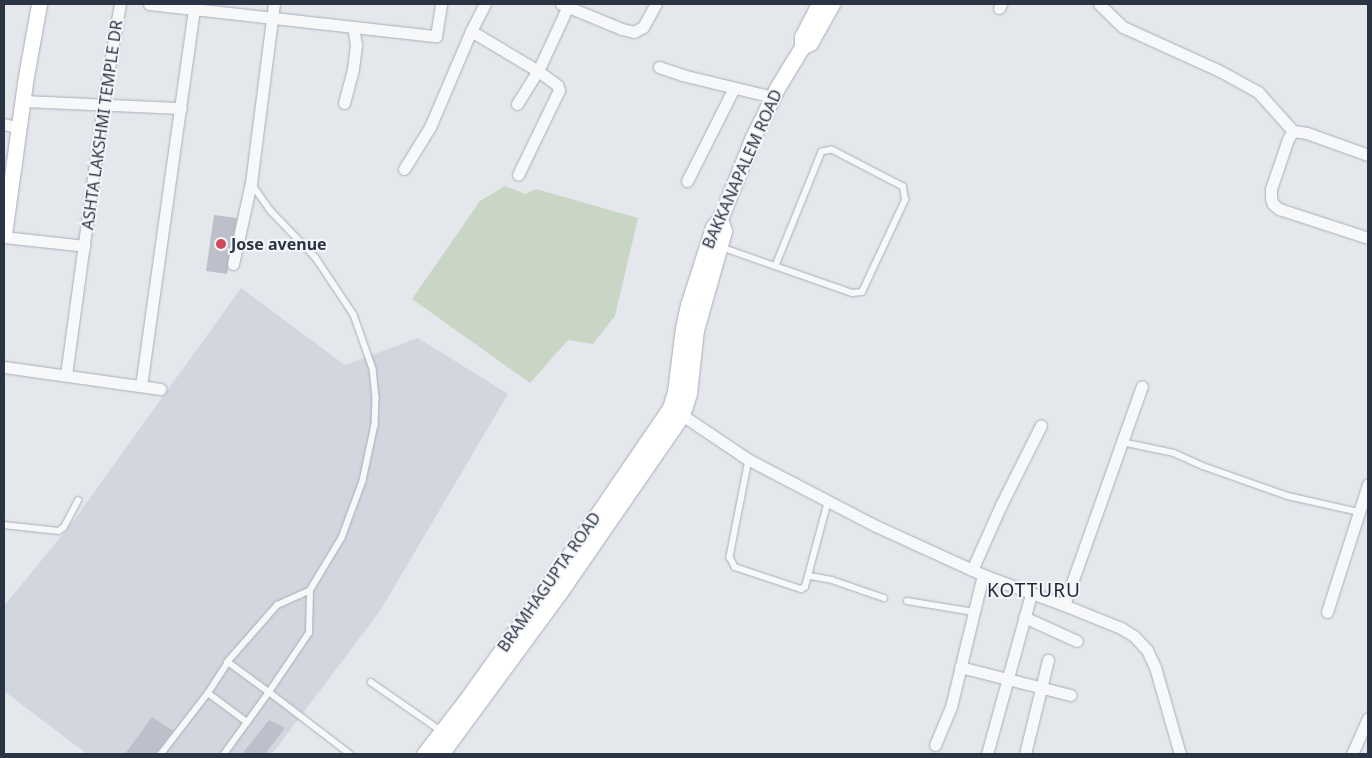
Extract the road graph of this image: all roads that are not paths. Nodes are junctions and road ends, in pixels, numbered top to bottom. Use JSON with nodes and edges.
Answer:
{"nodes":[{"id":1,"x":38,"y":4,"type":"edge"},
{"id":2,"x":120,"y":4,"type":"edge"},
{"id":3,"x":149,"y":4,"type":"edge"},
{"id":4,"x":274,"y":4,"type":"edge"},
{"id":5,"x":441,"y":4,"type":"edge"},
{"id":6,"x":485,"y":4,"type":"edge"},
{"id":7,"x":656,"y":4,"type":"edge"},
{"id":8,"x":818,"y":4,"type":"edge"},
{"id":9,"x":832,"y":4,"type":"edge"},
{"id":10,"x":1099,"y":4,"type":"edge"},
{"id":11,"x":565,"y":5,"type":"edge"},
{"id":12,"x":194,"y":9,"type":"junction"},
{"id":13,"x":271,"y":18,"type":"junction"},
{"id":14,"x":352,"y":27,"type":"junction"},
{"id":15,"x":471,"y":32,"type":"junction"},
{"id":16,"x":802,"y":47,"type":"junction"},
{"id":17,"x":659,"y":67,"type":"dead end"},
{"id":18,"x":538,"y":71,"type":"junction"},
{"id":19,"x":734,"y":88,"type":"junction"},
{"id":20,"x":772,"y":97,"type":"junction"},
{"id":21,"x":24,"y":101,"type":"junction"},
{"id":22,"x":344,"y":103,"type":"dead end"},
{"id":23,"x":103,"y":104,"type":"junction"},
{"id":24,"x":517,"y":104,"type":"dead end"},
{"id":25,"x":181,"y":108,"type":"junction"},
{"id":26,"x":4,"y":124,"type":"edge"},
{"id":27,"x":19,"y":128,"type":"junction"},
{"id":28,"x":1293,"y":132,"type":"junction"},
{"id":29,"x":1368,"y":155,"type":"edge"},
{"id":30,"x":404,"y":169,"type":"dead end"},
{"id":31,"x":518,"y":174,"type":"dead end"},
{"id":32,"x":687,"y":181,"type":"dead end"},
{"id":33,"x":251,"y":183,"type":"junction"},
{"id":34,"x":720,"y":220,"type":"junction"},
{"id":35,"x":4,"y":235,"type":"edge"},
{"id":36,"x":1368,"y":238,"type":"edge"},
{"id":37,"x":85,"y":246,"type":"junction"},
{"id":38,"x":720,"y":247,"type":"junction"},
{"id":39,"x":233,"y":264,"type":"dead end"},
{"id":40,"x":776,"y":266,"type":"junction"},
{"id":41,"x":4,"y":367,"type":"edge"},
{"id":42,"x":66,"y":376,"type":"junction"},
{"id":43,"x":141,"y":386,"type":"junction"},
{"id":44,"x":1142,"y":386,"type":"dead end"},
{"id":45,"x":160,"y":389,"type":"dead end"},
{"id":46,"x":676,"y":411,"type":"junction"},
{"id":47,"x":1041,"y":425,"type":"dead end"},
{"id":48,"x":1122,"y":442,"type":"junction"},
{"id":49,"x":749,"y":460,"type":"junction"},
{"id":50,"x":1368,"y":484,"type":"edge"},
{"id":51,"x":828,"y":501,"type":"junction"},
{"id":52,"x":78,"y":502,"type":"dead end"},
{"id":53,"x":1358,"y":512,"type":"junction"},
{"id":54,"x":4,"y":525,"type":"edge"},
{"id":55,"x":972,"y":570,"type":"junction"},
{"id":56,"x":983,"y":575,"type":"junction"},
{"id":57,"x":810,"y":576,"type":"junction"},
{"id":58,"x":310,"y":591,"type":"junction"},
{"id":59,"x":1031,"y":594,"type":"junction"},
{"id":60,"x":884,"y":598,"type":"dead end"},
{"id":61,"x":907,"y":601,"type":"dead end"},
{"id":62,"x":1064,"y":605,"type":"junction"},
{"id":63,"x":974,"y":612,"type":"junction"},
{"id":64,"x":1327,"y":612,"type":"dead end"},
{"id":65,"x":1024,"y":617,"type":"junction"},
{"id":66,"x":1077,"y":641,"type":"dead end"},
{"id":67,"x":1048,"y":660,"type":"dead end"},
{"id":68,"x":228,"y":662,"type":"junction"},
{"id":69,"x":960,"y":667,"type":"junction"},
{"id":70,"x":1007,"y":677,"type":"junction"},
{"id":71,"x":371,"y":682,"type":"dead end"},
{"id":72,"x":1042,"y":686,"type":"junction"},
{"id":73,"x":269,"y":692,"type":"junction"},
{"id":74,"x":208,"y":694,"type":"junction"},
{"id":75,"x":1071,"y":694,"type":"dead end"},
{"id":76,"x":1368,"y":718,"type":"edge"},
{"id":77,"x":247,"y":722,"type":"junction"},
{"id":78,"x":442,"y":731,"type":"junction"},
{"id":79,"x":935,"y":745,"type":"dead end"},
{"id":80,"x":163,"y":754,"type":"edge"},
{"id":81,"x":224,"y":754,"type":"edge"},
{"id":82,"x":350,"y":754,"type":"edge"},
{"id":83,"x":424,"y":754,"type":"edge"},
{"id":84,"x":441,"y":754,"type":"edge"},
{"id":85,"x":987,"y":754,"type":"edge"},
{"id":86,"x":1025,"y":754,"type":"edge"},
{"id":87,"x":1180,"y":754,"type":"edge"},
{"id":88,"x":1352,"y":754,"type":"edge"}],
"edges":[{"from":1,"to":21,"type":"street"},
{"from":2,"to":23,"type":"street","name":"ASHTA LAKSHMI TEMPLE DR"},
{"from":3,"to":12,"type":"street"},
{"from":4,"to":13,"type":"street"},
{"from":5,"to":14,"type":"street"},
{"from":6,"to":15,"type":"street"},
{"from":7,"to":11,"type":"street"},
{"from":8,"to":16,"type":"street"},
{"from":9,"to":16,"type":"street","name":"BAKKANAPALEM ROAD"},
{"from":10,"to":28,"type":"street"},
{"from":11,"to":18,"type":"street"},
{"from":12,"to":13,"type":"street"},
{"from":12,"to":25,"type":"street"},
{"from":13,"to":14,"type":"street"},
{"from":13,"to":33,"type":"street"},
{"from":14,"to":22,"type":"street"},
{"from":15,"to":18,"type":"street"},
{"from":15,"to":30,"type":"street"},
{"from":16,"to":20,"type":"street","name":"BAKKANAPALEM ROAD"},
{"from":17,"to":19,"type":"street"},
{"from":18,"to":24,"type":"street"},
{"from":18,"to":31,"type":"street"},
{"from":19,"to":20,"type":"street"},
{"from":19,"to":32,"type":"street"},
{"from":20,"to":34,"type":"street","name":"BAKKANAPALEM ROAD"},
{"from":21,"to":23,"type":"street"},
{"from":21,"to":27,"type":"street"},
{"from":23,"to":25,"type":"street"},
{"from":23,"to":37,"type":"street","name":"ASHTA LAKSHMI TEMPLE DR"},
{"from":25,"to":43,"type":"street"},
{"from":26,"to":27,"type":"street"},
{"from":27,"to":35,"type":"street"},
{"from":28,"to":29,"type":"street"},
{"from":28,"to":36,"type":"street"},
{"from":33,"to":39,"type":"street"},
{"from":33,"to":58,"type":"lane"},
{"from":34,"to":38,"type":"street"},
{"from":34,"to":46,"type":"street","name":"BAKKANAPALEM ROAD"},
{"from":35,"to":37,"type":"street"},
{"from":37,"to":42,"type":"street","name":"ASHTA LAKSHMI TEMPLE DR"},
{"from":38,"to":40,"type":"lane"},
{"from":38,"to":46,"type":"street"},
{"from":40,"to":40,"type":"lane"},
{"from":41,"to":42,"type":"street"},
{"from":42,"to":43,"type":"street"},
{"from":43,"to":45,"type":"street"},
{"from":44,"to":48,"type":"street"},
{"from":46,"to":49,"type":"street"},
{"from":46,"to":78,"type":"street","name":"BRAMHAGUPTA ROAD"},
{"from":46,"to":84,"type":"street","name":"BRAMHAGUPTA ROAD"},
{"from":47,"to":55,"type":"street"},
{"from":48,"to":53,"type":"lane"},
{"from":48,"to":62,"type":"street"},
{"from":49,"to":51,"type":"street"},
{"from":49,"to":57,"type":"lane"},
{"from":50,"to":53,"type":"street"},
{"from":51,"to":55,"type":"street"},
{"from":51,"to":57,"type":"lane"},
{"from":52,"to":54,"type":"lane"},
{"from":53,"to":64,"type":"street"},
{"from":55,"to":56,"type":"street"},
{"from":56,"to":59,"type":"street"},
{"from":56,"to":63,"type":"street"},
{"from":57,"to":60,"type":"lane"},
{"from":58,"to":68,"type":"lane"},
{"from":58,"to":73,"type":"lane"},
{"from":59,"to":62,"type":"street"},
{"from":59,"to":65,"type":"street"},
{"from":61,"to":63,"type":"lane"},
{"from":62,"to":87,"type":"street"},
{"from":63,"to":69,"type":"street"},
{"from":65,"to":66,"type":"street"},
{"from":65,"to":70,"type":"street"},
{"from":67,"to":72,"type":"street"},
{"from":68,"to":73,"type":"lane"},
{"from":68,"to":74,"type":"lane"},
{"from":69,"to":70,"type":"street"},
{"from":69,"to":79,"type":"street"},
{"from":70,"to":72,"type":"street"},
{"from":70,"to":85,"type":"street"},
{"from":71,"to":78,"type":"lane"},
{"from":72,"to":75,"type":"street"},
{"from":72,"to":86,"type":"street"},
{"from":73,"to":77,"type":"lane"},
{"from":73,"to":82,"type":"lane"},
{"from":74,"to":77,"type":"lane"},
{"from":74,"to":80,"type":"lane"},
{"from":76,"to":88,"type":"street"},
{"from":77,"to":81,"type":"lane"},
{"from":78,"to":83,"type":"street","name":"BRAMHAGUPTA ROAD"}]}
